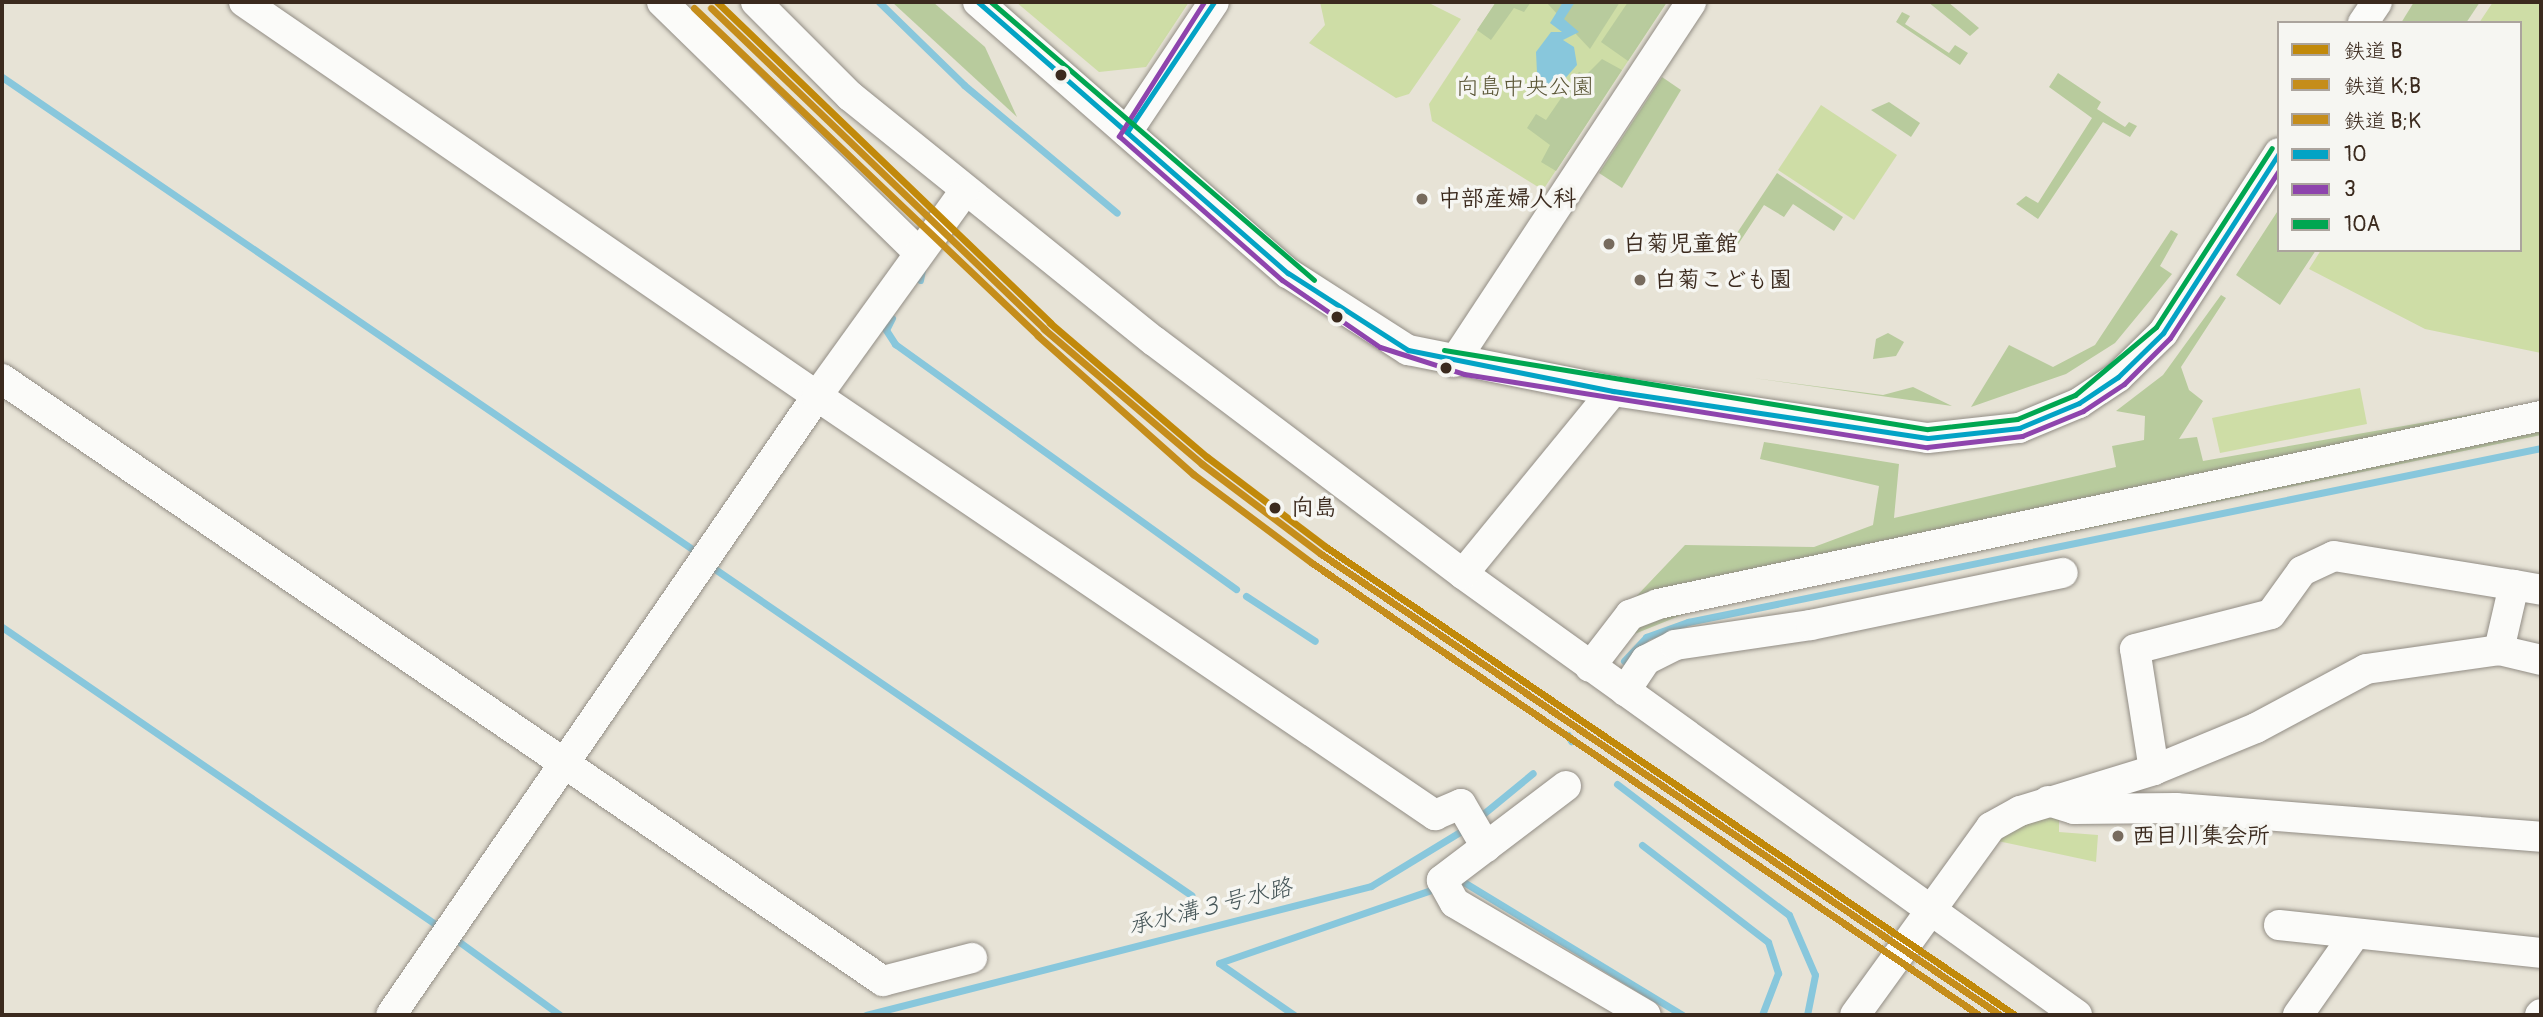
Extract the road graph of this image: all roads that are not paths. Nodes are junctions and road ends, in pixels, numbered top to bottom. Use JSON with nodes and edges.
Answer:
{"nodes":[{"id":1,"x":244,"y":2,"type":"edge"},
{"id":2,"x":662,"y":2,"type":"edge"},
{"id":3,"x":756,"y":2,"type":"edge"},
{"id":4,"x":978,"y":2,"type":"edge"},
{"id":5,"x":1214,"y":2,"type":"edge"},
{"id":6,"x":1691,"y":2,"type":"edge"},
{"id":7,"x":2377,"y":2,"type":"edge"},
{"id":8,"x":2364,"y":21,"type":"edge"},
{"id":9,"x":1127,"y":132,"type":"junction"},
{"id":10,"x":2277,"y":156,"type":"edge"},
{"id":11,"x":964,"y":192,"type":"junction"},
{"id":12,"x":916,"y":250,"type":"junction"},
{"id":13,"x":1454,"y":362,"type":"junction"},
{"id":14,"x":2,"y":379,"type":"edge"},
{"id":15,"x":1613,"y":391,"type":"junction"},
{"id":16,"x":817,"y":396,"type":"junction"},
{"id":17,"x":2541,"y":416,"type":"edge"},
{"id":18,"x":2063,"y":573,"type":"dead end"},
{"id":19,"x":1463,"y":574,"type":"junction"},
{"id":20,"x":2527,"y":588,"type":"edge"},
{"id":21,"x":2499,"y":650,"type":"junction"},
{"id":22,"x":2541,"y":660,"type":"edge"},
{"id":23,"x":1590,"y":667,"type":"junction"},
{"id":24,"x":1622,"y":689,"type":"junction"},
{"id":25,"x":564,"y":766,"type":"junction"},
{"id":26,"x":2154,"y":771,"type":"junction"},
{"id":27,"x":1566,"y":786,"type":"dead end"},
{"id":28,"x":2048,"y":801,"type":"junction"},
{"id":29,"x":2541,"y":837,"type":"edge"},
{"id":30,"x":1484,"y":845,"type":"junction"},
{"id":31,"x":1931,"y":906,"type":"junction"},
{"id":32,"x":2279,"y":925,"type":"dead end"},
{"id":33,"x":2355,"y":934,"type":"junction"},
{"id":34,"x":2541,"y":953,"type":"edge"},
{"id":35,"x":972,"y":958,"type":"dead end"},
{"id":36,"x":391,"y":1015,"type":"edge"},
{"id":37,"x":1646,"y":1015,"type":"edge"},
{"id":38,"x":1855,"y":1015,"type":"edge"},
{"id":39,"x":2077,"y":1015,"type":"edge"},
{"id":40,"x":2298,"y":1015,"type":"edge"}],
"edges":[{"from":1,"to":16,"type":"street"},
{"from":2,"to":12,"type":"street"},
{"from":3,"to":11,"type":"street"},
{"from":4,"to":9,"type":"street"},
{"from":5,"to":9,"type":"street"},
{"from":6,"to":13,"type":"street"},
{"from":7,"to":8,"type":"street"},
{"from":9,"to":13,"type":"street"},
{"from":10,"to":15,"type":"street"},
{"from":11,"to":12,"type":"street"},
{"from":11,"to":19,"type":"street"},
{"from":12,"to":16,"type":"street"},
{"from":13,"to":15,"type":"street"},
{"from":14,"to":25,"type":"street"},
{"from":15,"to":19,"type":"street"},
{"from":16,"to":25,"type":"street"},
{"from":16,"to":30,"type":"street"},
{"from":17,"to":23,"type":"street"},
{"from":18,"to":24,"type":"street"},
{"from":19,"to":23,"type":"street"},
{"from":20,"to":21,"type":"street"},
{"from":20,"to":26,"type":"street"},
{"from":21,"to":22,"type":"street"},
{"from":21,"to":26,"type":"street"},
{"from":23,"to":24,"type":"street"},
{"from":24,"to":31,"type":"street"},
{"from":25,"to":35,"type":"street"},
{"from":25,"to":36,"type":"street"},
{"from":26,"to":28,"type":"street"},
{"from":27,"to":30,"type":"street"},
{"from":28,"to":29,"type":"street"},
{"from":28,"to":31,"type":"street"},
{"from":30,"to":37,"type":"street"},
{"from":31,"to":38,"type":"street"},
{"from":31,"to":39,"type":"street"},
{"from":32,"to":33,"type":"street"},
{"from":33,"to":34,"type":"street"},
{"from":33,"to":40,"type":"street"}]}
